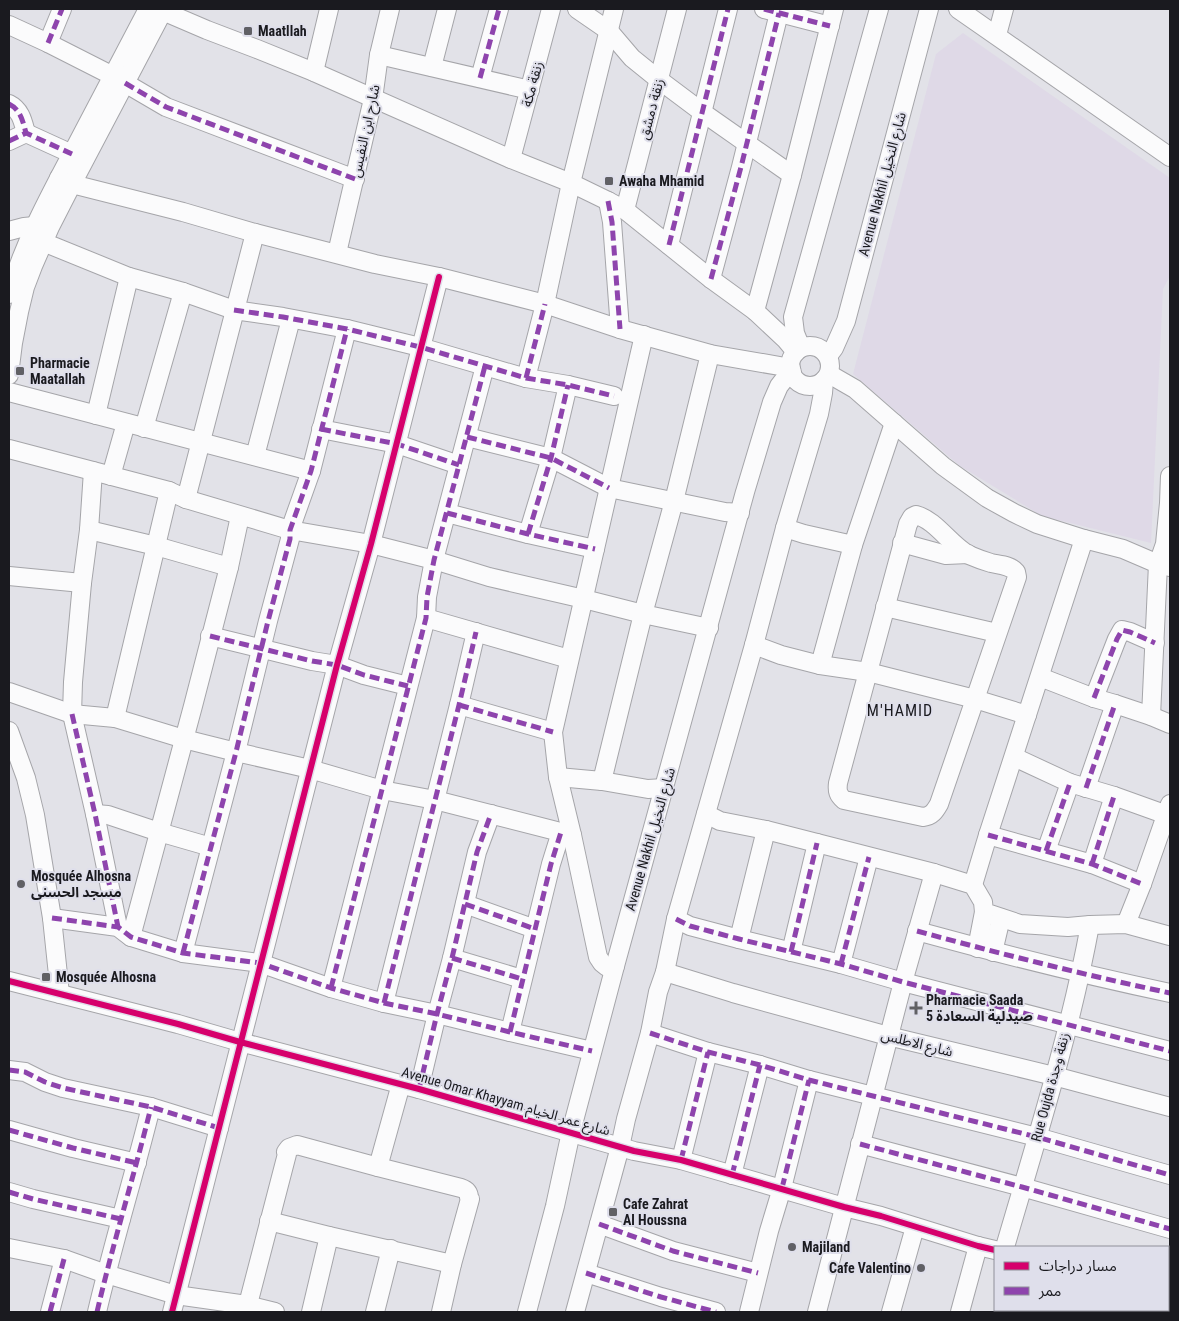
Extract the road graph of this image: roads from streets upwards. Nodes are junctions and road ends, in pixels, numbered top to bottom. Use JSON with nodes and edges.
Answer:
{"nodes":[{"id":1,"x":62,"y":9,"type":"edge"},
{"id":2,"x":158,"y":9,"type":"edge"},
{"id":3,"x":329,"y":9,"type":"edge"},
{"id":4,"x":390,"y":9,"type":"edge"},
{"id":5,"x":447,"y":9,"type":"edge"},
{"id":6,"x":500,"y":9,"type":"edge"},
{"id":7,"x":551,"y":9,"type":"edge"},
{"id":8,"x":577,"y":9,"type":"edge"},
{"id":9,"x":614,"y":9,"type":"edge"},
{"id":10,"x":677,"y":9,"type":"edge"},
{"id":11,"x":728,"y":9,"type":"edge"},
{"id":12,"x":834,"y":9,"type":"edge"},
{"id":13,"x":879,"y":9,"type":"edge"},
{"id":14,"x":929,"y":9,"type":"edge"},
{"id":15,"x":958,"y":9,"type":"edge"},
{"id":16,"x":1004,"y":9,"type":"edge"},
{"id":17,"x":772,"y":11,"type":"edge"},
{"id":18,"x":9,"y":25,"type":"edge"},
{"id":19,"x":830,"y":26,"type":"junction"},
{"id":20,"x":609,"y":31,"type":"junction"},
{"id":21,"x":997,"y":35,"type":"junction"},
{"id":22,"x":48,"y":43,"type":"junction"},
{"id":23,"x":379,"y":55,"type":"junction"},
{"id":24,"x":432,"y":67,"type":"junction"},
{"id":25,"x":314,"y":72,"type":"junction"},
{"id":26,"x":480,"y":78,"type":"junction"},
{"id":27,"x":658,"y":79,"type":"junction"},
{"id":28,"x":119,"y":80,"type":"junction"},
{"id":29,"x":530,"y":90,"type":"junction"},
{"id":30,"x":373,"y":99,"type":"junction"},
{"id":31,"x":9,"y":104,"type":"edge"},
{"id":32,"x":702,"y":112,"type":"junction"},
{"id":33,"x":26,"y":133,"type":"junction"},
{"id":34,"x":9,"y":141,"type":"edge"},
{"id":35,"x":746,"y":143,"type":"junction"},
{"id":36,"x":72,"y":154,"type":"junction"},
{"id":37,"x":1170,"y":157,"type":"edge"},
{"id":38,"x":511,"y":159,"type":"junction"},
{"id":39,"x":792,"y":175,"type":"junction"},
{"id":40,"x":355,"y":179,"type":"junction"},
{"id":41,"x":65,"y":181,"type":"junction"},
{"id":42,"x":571,"y":183,"type":"junction"},
{"id":43,"x":608,"y":200,"type":"junction"},
{"id":44,"x":625,"y":210,"type":"junction"},
{"id":45,"x":9,"y":231,"type":"edge"},
{"id":46,"x":43,"y":231,"type":"junction"},
{"id":47,"x":255,"y":232,"type":"junction"},
{"id":48,"x":669,"y":245,"type":"junction"},
{"id":49,"x":337,"y":254,"type":"junction"},
{"id":50,"x":129,"y":277,"type":"junction"},
{"id":51,"x":439,"y":277,"type":"junction"},
{"id":52,"x":711,"y":279,"type":"junction"},
{"id":53,"x":183,"y":292,"type":"junction"},
{"id":54,"x":9,"y":294,"type":"edge"},
{"id":55,"x":545,"y":304,"type":"junction"},
{"id":56,"x":234,"y":310,"type":"junction"},
{"id":57,"x":755,"y":311,"type":"junction"},
{"id":58,"x":291,"y":319,"type":"junction"},
{"id":59,"x":620,"y":329,"type":"junction"},
{"id":60,"x":786,"y":329,"type":"junction"},
{"id":61,"x":347,"y":330,"type":"junction"},
{"id":62,"x":644,"y":335,"type":"junction"},
{"id":63,"x":11,"y":343,"type":"edge"},
{"id":64,"x":420,"y":347,"type":"junction"},
{"id":65,"x":710,"y":354,"type":"junction"},
{"id":66,"x":795,"y":360,"type":"junction"},
{"id":67,"x":485,"y":366,"type":"junction"},
{"id":68,"x":827,"y":370,"type":"junction"},
{"id":69,"x":9,"y":375,"type":"edge"},
{"id":70,"x":526,"y":378,"type":"junction"},
{"id":71,"x":568,"y":385,"type":"junction"},
{"id":72,"x":9,"y":392,"type":"edge"},
{"id":73,"x":614,"y":396,"type":"dead end"},
{"id":74,"x":96,"y":415,"type":"junction"},
{"id":75,"x":126,"y":423,"type":"junction"},
{"id":76,"x":894,"y":423,"type":"junction"},
{"id":77,"x":144,"y":428,"type":"junction"},
{"id":78,"x":321,"y":429,"type":"junction"},
{"id":79,"x":467,"y":437,"type":"junction"},
{"id":80,"x":200,"y":442,"type":"junction"},
{"id":81,"x":397,"y":444,"type":"junction"},
{"id":82,"x":9,"y":449,"type":"edge"},
{"id":83,"x":255,"y":456,"type":"junction"},
{"id":84,"x":551,"y":458,"type":"junction"},
{"id":85,"x":459,"y":465,"type":"junction"},
{"id":86,"x":93,"y":471,"type":"junction"},
{"id":87,"x":311,"y":471,"type":"junction"},
{"id":88,"x":111,"y":476,"type":"junction"},
{"id":89,"x":1170,"y":476,"type":"edge"},
{"id":90,"x":609,"y":488,"type":"junction"},
{"id":91,"x":170,"y":491,"type":"junction"},
{"id":92,"x":186,"y":499,"type":"junction"},
{"id":93,"x":674,"y":501,"type":"junction"},
{"id":94,"x":1170,"y":503,"type":"edge"},
{"id":95,"x":447,"y":513,"type":"junction"},
{"id":96,"x":740,"y":513,"type":"junction"},
{"id":97,"x":240,"y":516,"type":"junction"},
{"id":98,"x":785,"y":528,"type":"junction"},
{"id":99,"x":89,"y":530,"type":"junction"},
{"id":100,"x":290,"y":530,"type":"junction"},
{"id":101,"x":528,"y":534,"type":"junction"},
{"id":102,"x":1084,"y":539,"type":"junction"},
{"id":103,"x":902,"y":543,"type":"junction"},
{"id":104,"x":371,"y":544,"type":"junction"},
{"id":105,"x":853,"y":545,"type":"junction"},
{"id":106,"x":156,"y":546,"type":"junction"},
{"id":107,"x":595,"y":549,"type":"junction"},
{"id":108,"x":968,"y":554,"type":"junction"},
{"id":109,"x":434,"y":560,"type":"junction"},
{"id":110,"x":1164,"y":566,"type":"edge"},
{"id":111,"x":229,"y":567,"type":"junction"},
{"id":112,"x":9,"y":576,"type":"edge"},
{"id":113,"x":82,"y":583,"type":"junction"},
{"id":114,"x":584,"y":599,"type":"junction"},
{"id":115,"x":885,"y":607,"type":"junction"},
{"id":116,"x":643,"y":614,"type":"junction"},
{"id":117,"x":426,"y":618,"type":"junction"},
{"id":118,"x":709,"y":628,"type":"junction"},
{"id":119,"x":476,"y":632,"type":"junction"},
{"id":120,"x":997,"y":633,"type":"junction"},
{"id":121,"x":210,"y":636,"type":"junction"},
{"id":122,"x":1155,"y":643,"type":"junction"},
{"id":123,"x":754,"y":645,"type":"junction"},
{"id":124,"x":261,"y":648,"type":"junction"},
{"id":125,"x":569,"y":658,"type":"junction"},
{"id":126,"x":337,"y":665,"type":"junction"},
{"id":127,"x":820,"y":666,"type":"junction"},
{"id":128,"x":868,"y":672,"type":"junction"},
{"id":129,"x":1040,"y":677,"type":"junction"},
{"id":130,"x":408,"y":686,"type":"junction"},
{"id":131,"x":9,"y":692,"type":"edge"},
{"id":132,"x":1094,"y":698,"type":"junction"},
{"id":133,"x":975,"y":700,"type":"junction"},
{"id":134,"x":1115,"y":704,"type":"junction"},
{"id":135,"x":459,"y":705,"type":"junction"},
{"id":136,"x":72,"y":714,"type":"junction"},
{"id":137,"x":1027,"y":715,"type":"junction"},
{"id":138,"x":1152,"y":716,"type":"junction"},
{"id":139,"x":115,"y":718,"type":"junction"},
{"id":140,"x":1170,"y":724,"type":"edge"},
{"id":141,"x":9,"y":731,"type":"edge"},
{"id":142,"x":553,"y":732,"type":"junction"},
{"id":143,"x":184,"y":738,"type":"junction"},
{"id":144,"x":236,"y":752,"type":"junction"},
{"id":145,"x":1014,"y":757,"type":"junction"},
{"id":146,"x":310,"y":768,"type":"junction"},
{"id":147,"x":558,"y":777,"type":"junction"},
{"id":148,"x":602,"y":781,"type":"junction"},
{"id":149,"x":1078,"y":785,"type":"junction"},
{"id":150,"x":664,"y":788,"type":"junction"},
{"id":151,"x":382,"y":790,"type":"junction"},
{"id":152,"x":1114,"y":796,"type":"junction"},
{"id":153,"x":435,"y":800,"type":"junction"},
{"id":154,"x":1169,"y":809,"type":"edge"},
{"id":155,"x":95,"y":814,"type":"junction"},
{"id":156,"x":491,"y":814,"type":"junction"},
{"id":157,"x":706,"y":814,"type":"junction"},
{"id":158,"x":766,"y":830,"type":"junction"},
{"id":159,"x":159,"y":832,"type":"junction"},
{"id":160,"x":567,"y":833,"type":"junction"},
{"id":161,"x":988,"y":835,"type":"junction"},
{"id":162,"x":817,"y":843,"type":"junction"},
{"id":163,"x":211,"y":847,"type":"junction"},
{"id":164,"x":1046,"y":851,"type":"junction"},
{"id":165,"x":869,"y":857,"type":"junction"},
{"id":166,"x":1092,"y":864,"type":"junction"},
{"id":167,"x":934,"y":873,"type":"junction"},
{"id":168,"x":1142,"y":884,"type":"junction"},
{"id":169,"x":973,"y":885,"type":"junction"},
{"id":170,"x":465,"y":904,"type":"junction"},
{"id":171,"x":984,"y":912,"type":"junction"},
{"id":172,"x":52,"y":918,"type":"junction"},
{"id":173,"x":676,"y":918,"type":"junction"},
{"id":174,"x":1001,"y":918,"type":"junction"},
{"id":175,"x":1126,"y":924,"type":"junction"},
{"id":176,"x":1090,"y":925,"type":"junction"},
{"id":177,"x":535,"y":929,"type":"junction"},
{"id":178,"x":917,"y":931,"type":"junction"},
{"id":179,"x":125,"y":932,"type":"junction"},
{"id":180,"x":1170,"y":936,"type":"edge"},
{"id":181,"x":739,"y":939,"type":"junction"},
{"id":182,"x":985,"y":950,"type":"junction"},
{"id":183,"x":791,"y":952,"type":"junction"},
{"id":184,"x":183,"y":953,"type":"junction"},
{"id":185,"x":452,"y":958,"type":"junction"},
{"id":186,"x":260,"y":963,"type":"junction"},
{"id":187,"x":841,"y":964,"type":"junction"},
{"id":188,"x":615,"y":966,"type":"junction"},
{"id":189,"x":664,"y":972,"type":"junction"},
{"id":190,"x":1081,"y":974,"type":"junction"},
{"id":191,"x":522,"y":979,"type":"junction"},
{"id":192,"x":9,"y":981,"type":"edge"},
{"id":193,"x":903,"y":982,"type":"junction"},
{"id":194,"x":331,"y":988,"type":"junction"},
{"id":195,"x":1170,"y":993,"type":"edge"},
{"id":196,"x":60,"y":994,"type":"junction"},
{"id":197,"x":384,"y":1003,"type":"junction"},
{"id":198,"x":437,"y":1014,"type":"junction"},
{"id":199,"x":1068,"y":1024,"type":"junction"},
{"id":200,"x":510,"y":1032,"type":"junction"},
{"id":201,"x":650,"y":1033,"type":"junction"},
{"id":202,"x":888,"y":1036,"type":"junction"},
{"id":203,"x":240,"y":1042,"type":"junction"},
{"id":204,"x":592,"y":1051,"type":"junction"},
{"id":205,"x":1170,"y":1051,"type":"edge"},
{"id":206,"x":708,"y":1052,"type":"junction"},
{"id":207,"x":760,"y":1065,"type":"junction"},
{"id":208,"x":9,"y":1070,"type":"edge"},
{"id":209,"x":1054,"y":1076,"type":"junction"},
{"id":210,"x":809,"y":1080,"type":"junction"},
{"id":211,"x":401,"y":1084,"type":"junction"},
{"id":212,"x":419,"y":1089,"type":"junction"},
{"id":213,"x":872,"y":1096,"type":"junction"},
{"id":214,"x":151,"y":1107,"type":"junction"},
{"id":215,"x":1170,"y":1107,"type":"edge"},
{"id":216,"x":219,"y":1128,"type":"junction"},
{"id":217,"x":9,"y":1130,"type":"edge"},
{"id":218,"x":570,"y":1132,"type":"junction"},
{"id":219,"x":1037,"y":1137,"type":"junction"},
{"id":220,"x":860,"y":1144,"type":"junction"},
{"id":221,"x":620,"y":1146,"type":"junction"},
{"id":222,"x":681,"y":1160,"type":"junction"},
{"id":223,"x":137,"y":1163,"type":"junction"},
{"id":224,"x":378,"y":1167,"type":"junction"},
{"id":225,"x":732,"y":1175,"type":"junction"},
{"id":226,"x":1170,"y":1175,"type":"edge"},
{"id":227,"x":1022,"y":1187,"type":"junction"},
{"id":228,"x":782,"y":1188,"type":"junction"},
{"id":229,"x":9,"y":1192,"type":"edge"},
{"id":230,"x":844,"y":1207,"type":"junction"},
{"id":231,"x":121,"y":1219,"type":"junction"},
{"id":232,"x":269,"y":1221,"type":"junction"},
{"id":233,"x":599,"y":1224,"type":"junction"},
{"id":234,"x":915,"y":1227,"type":"junction"},
{"id":235,"x":1170,"y":1229,"type":"edge"},
{"id":236,"x":329,"y":1236,"type":"junction"},
{"id":237,"x":1005,"y":1246,"type":"edge"},
{"id":238,"x":9,"y":1248,"type":"edge"},
{"id":239,"x":987,"y":1248,"type":"edge"},
{"id":240,"x":391,"y":1250,"type":"junction"},
{"id":241,"x":64,"y":1259,"type":"junction"},
{"id":242,"x":452,"y":1264,"type":"junction"},
{"id":243,"x":758,"y":1272,"type":"junction"},
{"id":244,"x":586,"y":1273,"type":"junction"},
{"id":245,"x":106,"y":1274,"type":"junction"},
{"id":246,"x":174,"y":1304,"type":"edge"},
{"id":247,"x":247,"y":1309,"type":"edge"},
{"id":248,"x":50,"y":1312,"type":"edge"},
{"id":249,"x":97,"y":1312,"type":"edge"},
{"id":250,"x":275,"y":1312,"type":"edge"},
{"id":251,"x":311,"y":1312,"type":"edge"},
{"id":252,"x":374,"y":1312,"type":"edge"},
{"id":253,"x":441,"y":1312,"type":"edge"},
{"id":254,"x":527,"y":1312,"type":"edge"},
{"id":255,"x":575,"y":1312,"type":"edge"},
{"id":256,"x":716,"y":1312,"type":"edge"},
{"id":257,"x":749,"y":1312,"type":"edge"},
{"id":258,"x":817,"y":1312,"type":"edge"},
{"id":259,"x":891,"y":1312,"type":"edge"},
{"id":260,"x":960,"y":1312,"type":"edge"}],
"edges":[{"from":1,"to":22,"type":"street"},
{"from":2,"to":25,"type":"street"},
{"from":2,"to":28,"type":"street"},
{"from":3,"to":25,"type":"street"},
{"from":4,"to":23,"type":"street","name":"شارح ابن النفيس"},
{"from":5,"to":24,"type":"street"},
{"from":6,"to":26,"type":"street"},
{"from":7,"to":29,"type":"street","name":"زنقة مكة"},
{"from":8,"to":20,"type":"street"},
{"from":9,"to":20,"type":"street"},
{"from":10,"to":27,"type":"street","name":"زنقة دمشق"},
{"from":11,"to":32,"type":"street"},
{"from":12,"to":19,"type":"street"},
{"from":13,"to":60,"type":"street"},
{"from":14,"to":68,"type":"street","name":"Avenue Nakhil شارع النخيل"},
{"from":15,"to":21,"type":"street"},
{"from":16,"to":21,"type":"street"},
{"from":17,"to":19,"type":"street"},
{"from":17,"to":35,"type":"street"},
{"from":18,"to":22,"type":"street"},
{"from":19,"to":39,"type":"street"},
{"from":20,"to":27,"type":"street"},
{"from":20,"to":42,"type":"street"},
{"from":21,"to":37,"type":"street"},
{"from":22,"to":28,"type":"street"},
{"from":23,"to":24,"type":"street"},
{"from":23,"to":30,"type":"street","name":"شارح ابن النفيس"},
{"from":24,"to":26,"type":"street"},
{"from":25,"to":30,"type":"street"},
{"from":26,"to":29,"type":"street"},
{"from":27,"to":32,"type":"street"},
{"from":27,"to":44,"type":"street","name":"زنقة دمشق"},
{"from":28,"to":36,"type":"street"},
{"from":28,"to":40,"type":"street"},
{"from":28,"to":41,"type":"street"},
{"from":29,"to":38,"type":"street","name":"زنقة مكة"},
{"from":30,"to":38,"type":"street"},
{"from":30,"to":40,"type":"street","name":"شارح ابن النفيس"},
{"from":31,"to":33,"type":"street"},
{"from":32,"to":35,"type":"street"},
{"from":32,"to":48,"type":"street"},
{"from":33,"to":34,"type":"street"},
{"from":33,"to":36,"type":"street"},
{"from":35,"to":39,"type":"street"},
{"from":35,"to":52,"type":"street"},
{"from":36,"to":41,"type":"street"},
{"from":38,"to":42,"type":"street"},
{"from":39,"to":57,"type":"street"},
{"from":40,"to":49,"type":"street","name":"شارح ابن النفيس"},
{"from":41,"to":46,"type":"street"},
{"from":41,"to":47,"type":"street"},
{"from":42,"to":43,"type":"street"},
{"from":42,"to":55,"type":"street"},
{"from":43,"to":44,"type":"street"},
{"from":43,"to":59,"type":"street"},
{"from":44,"to":48,"type":"street"},
{"from":45,"to":46,"type":"street"},
{"from":46,"to":50,"type":"street"},
{"from":46,"to":54,"type":"street"},
{"from":46,"to":63,"type":"street"},
{"from":47,"to":49,"type":"street"},
{"from":47,"to":56,"type":"street"},
{"from":48,"to":52,"type":"street"},
{"from":49,"to":51,"type":"street"},
{"from":50,"to":53,"type":"street"},
{"from":50,"to":74,"type":"street"},
{"from":51,"to":55,"type":"street"},
{"from":51,"to":64,"type":"street"},
{"from":52,"to":57,"type":"street"},
{"from":53,"to":56,"type":"street"},
{"from":53,"to":77,"type":"street"},
{"from":55,"to":59,"type":"street"},
{"from":55,"to":70,"type":"street"},
{"from":56,"to":58,"type":"street"},
{"from":56,"to":80,"type":"street"},
{"from":57,"to":60,"type":"street"},
{"from":58,"to":61,"type":"street"},
{"from":58,"to":83,"type":"street"},
{"from":59,"to":62,"type":"street"},
{"from":60,"to":66,"type":"street"},
{"from":61,"to":64,"type":"street"},
{"from":61,"to":78,"type":"street"},
{"from":62,"to":65,"type":"street"},
{"from":62,"to":90,"type":"street"},
{"from":63,"to":69,"type":"street"},
{"from":64,"to":67,"type":"street"},
{"from":64,"to":81,"type":"street"},
{"from":65,"to":66,"type":"street"},
{"from":65,"to":93,"type":"street"},
{"from":66,"to":68,"type":"street"},
{"from":66,"to":68,"type":"street"},
{"from":66,"to":96,"type":"street","name":"Avenue Nakhil شارع النخيل"},
{"from":67,"to":70,"type":"street"},
{"from":67,"to":79,"type":"street"},
{"from":68,"to":76,"type":"street"},
{"from":68,"to":98,"type":"street","name":"Avenue Nakhil شارع النخيل"},
{"from":70,"to":71,"type":"street"},
{"from":71,"to":73,"type":"street"},
{"from":71,"to":84,"type":"street"},
{"from":72,"to":74,"type":"street"},
{"from":74,"to":75,"type":"street"},
{"from":75,"to":77,"type":"street"},
{"from":75,"to":88,"type":"street"},
{"from":76,"to":102,"type":"street"},
{"from":76,"to":105,"type":"street"},
{"from":77,"to":80,"type":"street"},
{"from":78,"to":81,"type":"street"},
{"from":78,"to":87,"type":"street"},
{"from":79,"to":84,"type":"street"},
{"from":79,"to":85,"type":"street"},
{"from":80,"to":83,"type":"street"},
{"from":80,"to":92,"type":"street"},
{"from":81,"to":85,"type":"street"},
{"from":81,"to":104,"type":"street"},
{"from":82,"to":86,"type":"street"},
{"from":83,"to":87,"type":"street"},
{"from":84,"to":90,"type":"street"},
{"from":84,"to":101,"type":"street"},
{"from":85,"to":95,"type":"street"},
{"from":86,"to":88,"type":"street"},
{"from":86,"to":99,"type":"street"},
{"from":87,"to":100,"type":"street"},
{"from":88,"to":91,"type":"street"},
{"from":89,"to":94,"type":"street"},
{"from":90,"to":93,"type":"street"},
{"from":90,"to":107,"type":"street"},
{"from":91,"to":92,"type":"street"},
{"from":91,"to":106,"type":"street"},
{"from":92,"to":97,"type":"street"},
{"from":93,"to":96,"type":"street"},
{"from":93,"to":116,"type":"street"},
{"from":94,"to":110,"type":"street"},
{"from":95,"to":101,"type":"street"},
{"from":95,"to":109,"type":"street"},
{"from":96,"to":118,"type":"street","name":"Avenue Nakhil شارع النخيل"},
{"from":97,"to":100,"type":"street"},
{"from":97,"to":111,"type":"street"},
{"from":98,"to":105,"type":"street"},
{"from":98,"to":123,"type":"street","name":"Avenue Nakhil شارع النخيل"},
{"from":99,"to":106,"type":"street"},
{"from":99,"to":113,"type":"street"},
{"from":100,"to":104,"type":"street"},
{"from":100,"to":124,"type":"street"},
{"from":101,"to":107,"type":"street"},
{"from":102,"to":110,"type":"street"},
{"from":102,"to":129,"type":"street"},
{"from":103,"to":108,"type":"street"},
{"from":103,"to":108,"type":"street"},
{"from":103,"to":115,"type":"street"},
{"from":104,"to":109,"type":"street"},
{"from":104,"to":126,"type":"street"},
{"from":105,"to":127,"type":"street"},
{"from":106,"to":111,"type":"street"},
{"from":106,"to":139,"type":"street"},
{"from":107,"to":114,"type":"street"},
{"from":108,"to":120,"type":"street"},
{"from":109,"to":114,"type":"street"},
{"from":109,"to":117,"type":"street"},
{"from":110,"to":122,"type":"street"},
{"from":111,"to":121,"type":"street"},
{"from":112,"to":113,"type":"street"},
{"from":113,"to":136,"type":"street"},
{"from":114,"to":116,"type":"street"},
{"from":114,"to":125,"type":"street"},
{"from":115,"to":120,"type":"street"},
{"from":115,"to":128,"type":"street"},
{"from":116,"to":118,"type":"street"},
{"from":116,"to":148,"type":"street"},
{"from":117,"to":119,"type":"street"},
{"from":117,"to":130,"type":"street"},
{"from":118,"to":150,"type":"street","name":"Avenue Nakhil شارع النخيل"},
{"from":119,"to":125,"type":"street"},
{"from":119,"to":135,"type":"street"},
{"from":120,"to":133,"type":"street"},
{"from":121,"to":124,"type":"street"},
{"from":121,"to":143,"type":"street"},
{"from":122,"to":132,"type":"street"},
{"from":122,"to":138,"type":"street"},
{"from":123,"to":127,"type":"street"},
{"from":123,"to":157,"type":"street","name":"Avenue Nakhil شارع النخيل"},
{"from":124,"to":126,"type":"street"},
{"from":124,"to":144,"type":"street"},
{"from":125,"to":142,"type":"street"},
{"from":126,"to":130,"type":"street"},
{"from":126,"to":146,"type":"street"},
{"from":127,"to":128,"type":"street"},
{"from":128,"to":133,"type":"street"},
{"from":128,"to":133,"type":"street"},
{"from":129,"to":132,"type":"street"},
{"from":129,"to":137,"type":"street"},
{"from":130,"to":151,"type":"street"},
{"from":131,"to":136,"type":"street"},
{"from":132,"to":134,"type":"street"},
{"from":133,"to":137,"type":"street"},
{"from":134,"to":138,"type":"street"},
{"from":134,"to":149,"type":"street"},
{"from":135,"to":142,"type":"street"},
{"from":135,"to":153,"type":"street"},
{"from":136,"to":139,"type":"street"},
{"from":136,"to":155,"type":"street"},
{"from":137,"to":145,"type":"street"},
{"from":138,"to":140,"type":"street"},
{"from":139,"to":143,"type":"street"},
{"from":141,"to":172,"type":"street"},
{"from":142,"to":147,"type":"street"},
{"from":143,"to":144,"type":"street"},
{"from":143,"to":159,"type":"street"},
{"from":144,"to":146,"type":"street"},
{"from":144,"to":163,"type":"street"},
{"from":145,"to":149,"type":"street"},
{"from":145,"to":161,"type":"street"},
{"from":146,"to":151,"type":"street"},
{"from":146,"to":186,"type":"street"},
{"from":147,"to":148,"type":"street"},
{"from":147,"to":160,"type":"street"},
{"from":148,"to":150,"type":"street"},
{"from":149,"to":152,"type":"street"},
{"from":149,"to":164,"type":"street"},
{"from":150,"to":188,"type":"street","name":"Avenue Nakhil شارع النخيل"},
{"from":151,"to":153,"type":"street"},
{"from":151,"to":194,"type":"street"},
{"from":152,"to":154,"type":"street"},
{"from":152,"to":166,"type":"street"},
{"from":153,"to":156,"type":"street"},
{"from":153,"to":197,"type":"street"},
{"from":154,"to":168,"type":"street"},
{"from":155,"to":159,"type":"street"},
{"from":155,"to":179,"type":"street"},
{"from":156,"to":160,"type":"street"},
{"from":156,"to":170,"type":"street"},
{"from":157,"to":158,"type":"street"},
{"from":157,"to":173,"type":"street","name":"Avenue Nakhil شارع النخيل"},
{"from":158,"to":162,"type":"street"},
{"from":158,"to":181,"type":"street"},
{"from":159,"to":163,"type":"street"},
{"from":159,"to":179,"type":"street"},
{"from":160,"to":177,"type":"street"},
{"from":160,"to":188,"type":"street"},
{"from":161,"to":164,"type":"street"},
{"from":161,"to":169,"type":"street"},
{"from":162,"to":165,"type":"street"},
{"from":162,"to":183,"type":"street"},
{"from":163,"to":184,"type":"street"},
{"from":164,"to":166,"type":"street"},
{"from":165,"to":167,"type":"street"},
{"from":165,"to":187,"type":"street"},
{"from":166,"to":168,"type":"street"},
{"from":167,"to":169,"type":"street"},
{"from":167,"to":178,"type":"street"},
{"from":168,"to":175,"type":"street"},
{"from":169,"to":171,"type":"street"},
{"from":170,"to":177,"type":"street"},
{"from":170,"to":185,"type":"street"},
{"from":171,"to":174,"type":"street"},
{"from":171,"to":182,"type":"street"},
{"from":172,"to":179,"type":"street"},
{"from":172,"to":196,"type":"street"},
{"from":173,"to":181,"type":"street"},
{"from":173,"to":189,"type":"street","name":"Avenue Nakhil شارع النخيل"},
{"from":174,"to":176,"type":"street"},
{"from":174,"to":182,"type":"street"},
{"from":175,"to":176,"type":"street"},
{"from":175,"to":180,"type":"street"},
{"from":176,"to":190,"type":"street","name":"Rue Oujda زنقة وجدة"},
{"from":177,"to":191,"type":"street"},
{"from":178,"to":182,"type":"street"},
{"from":178,"to":193,"type":"street"},
{"from":179,"to":184,"type":"street"},
{"from":181,"to":183,"type":"street"},
{"from":182,"to":190,"type":"street"},
{"from":183,"to":187,"type":"street"},
{"from":184,"to":186,"type":"street"},
{"from":185,"to":191,"type":"street"},
{"from":185,"to":198,"type":"street"},
{"from":186,"to":194,"type":"street"},
{"from":186,"to":203,"type":"street"},
{"from":187,"to":193,"type":"street"},
{"from":188,"to":204,"type":"street","name":"Avenue Nakhil شارع النخيل"},
{"from":189,"to":201,"type":"street","name":"Avenue Nakhil شارع النخيل"},
{"from":189,"to":202,"type":"street","name":"شارع الاطلس"},
{"from":190,"to":195,"type":"street"},
{"from":190,"to":199,"type":"street","name":"Rue Oujda زنقة وجدة"},
{"from":191,"to":200,"type":"street"},
{"from":192,"to":196,"type":"street","name":"Avenue Omar Khayyam شارع عمر الخيام"},
{"from":193,"to":199,"type":"street"},
{"from":193,"to":202,"type":"street"},
{"from":194,"to":197,"type":"street"},
{"from":196,"to":203,"type":"street","name":"Avenue Omar Khayyam شارع عمر الخيام"},
{"from":197,"to":198,"type":"street"},
{"from":198,"to":200,"type":"street"},
{"from":198,"to":212,"type":"street"},
{"from":199,"to":205,"type":"street"},
{"from":199,"to":209,"type":"street","name":"Rue Oujda زنقة وجدة"},
{"from":200,"to":204,"type":"street"},
{"from":201,"to":206,"type":"street"},
{"from":201,"to":221,"type":"street","name":"Avenue Nakhil شارع النخيل"},
{"from":202,"to":209,"type":"street","name":"شارع الاطلس"},
{"from":202,"to":213,"type":"street"},
{"from":203,"to":211,"type":"street","name":"Avenue Omar Khayyam شارع عمر الخيام"},
{"from":203,"to":216,"type":"street"},
{"from":204,"to":218,"type":"street","name":"Avenue Nakhil شارع النخيل"},
{"from":206,"to":207,"type":"street"},
{"from":206,"to":222,"type":"street"},
{"from":207,"to":210,"type":"street"},
{"from":207,"to":225,"type":"street"},
{"from":208,"to":214,"type":"street"},
{"from":209,"to":215,"type":"street","name":"شارع الاطلس"},
{"from":209,"to":219,"type":"street","name":"Rue Oujda زنقة وجدة"},
{"from":210,"to":213,"type":"street"},
{"from":210,"to":228,"type":"street"},
{"from":211,"to":212,"type":"street","name":"Avenue Omar Khayyam شارع عمر الخيام"},
{"from":211,"to":224,"type":"street"},
{"from":212,"to":218,"type":"street","name":"Avenue Omar Khayyam شارع عمر الخيام"},
{"from":213,"to":219,"type":"street"},
{"from":213,"to":220,"type":"street"},
{"from":214,"to":216,"type":"street"},
{"from":214,"to":223,"type":"street"},
{"from":216,"to":246,"type":"street"},
{"from":217,"to":223,"type":"street"},
{"from":218,"to":221,"type":"street","name":"Avenue Omar Khayyam شارع عمر الخيام"},
{"from":218,"to":254,"type":"street","name":"Avenue Nakhil شارع النخيل"},
{"from":219,"to":226,"type":"street"},
{"from":219,"to":227,"type":"street","name":"Rue Oujda زنقة وجدة"},
{"from":220,"to":227,"type":"street"},
{"from":220,"to":230,"type":"street"},
{"from":221,"to":222,"type":"street","name":"Avenue Omar Khayyam شارع عمر الخيام"},
{"from":221,"to":233,"type":"street","name":"Avenue Nakhil شارع النخيل"},
{"from":222,"to":225,"type":"street","name":"Avenue Omar Khayyam شارع عمر الخيام"},
{"from":223,"to":231,"type":"street"},
{"from":224,"to":232,"type":"street"},
{"from":224,"to":242,"type":"street"},
{"from":225,"to":228,"type":"street","name":"Avenue Omar Khayyam شارع عمر الخيام"},
{"from":227,"to":235,"type":"street"},
{"from":227,"to":237,"type":"street","name":"Rue Oujda زنقة وجدة"},
{"from":228,"to":230,"type":"street","name":"Avenue Omar Khayyam شارع عمر الخيام"},
{"from":228,"to":243,"type":"street"},
{"from":229,"to":231,"type":"street"},
{"from":230,"to":234,"type":"street","name":"Avenue Omar Khayyam شارع عمر الخيام"},
{"from":230,"to":258,"type":"street"},
{"from":231,"to":245,"type":"street"},
{"from":232,"to":236,"type":"street"},
{"from":232,"to":247,"type":"street"},
{"from":233,"to":243,"type":"street"},
{"from":233,"to":244,"type":"street","name":"Avenue Nakhil شارع النخيل"},
{"from":234,"to":239,"type":"street","name":"Avenue Omar Khayyam شارع عمر الخيام"},
{"from":234,"to":259,"type":"street"},
{"from":236,"to":240,"type":"street"},
{"from":236,"to":251,"type":"street"},
{"from":238,"to":241,"type":"street"},
{"from":239,"to":260,"type":"street"},
{"from":240,"to":242,"type":"street"},
{"from":240,"to":252,"type":"street"},
{"from":241,"to":245,"type":"street"},
{"from":241,"to":248,"type":"street"},
{"from":242,"to":253,"type":"street"},
{"from":243,"to":257,"type":"street"},
{"from":244,"to":255,"type":"street","name":"Avenue Nakhil شارع النخيل"},
{"from":244,"to":256,"type":"street"},
{"from":245,"to":246,"type":"street"},
{"from":245,"to":249,"type":"street"},
{"from":246,"to":247,"type":"street"},
{"from":247,"to":250,"type":"street"}]}
